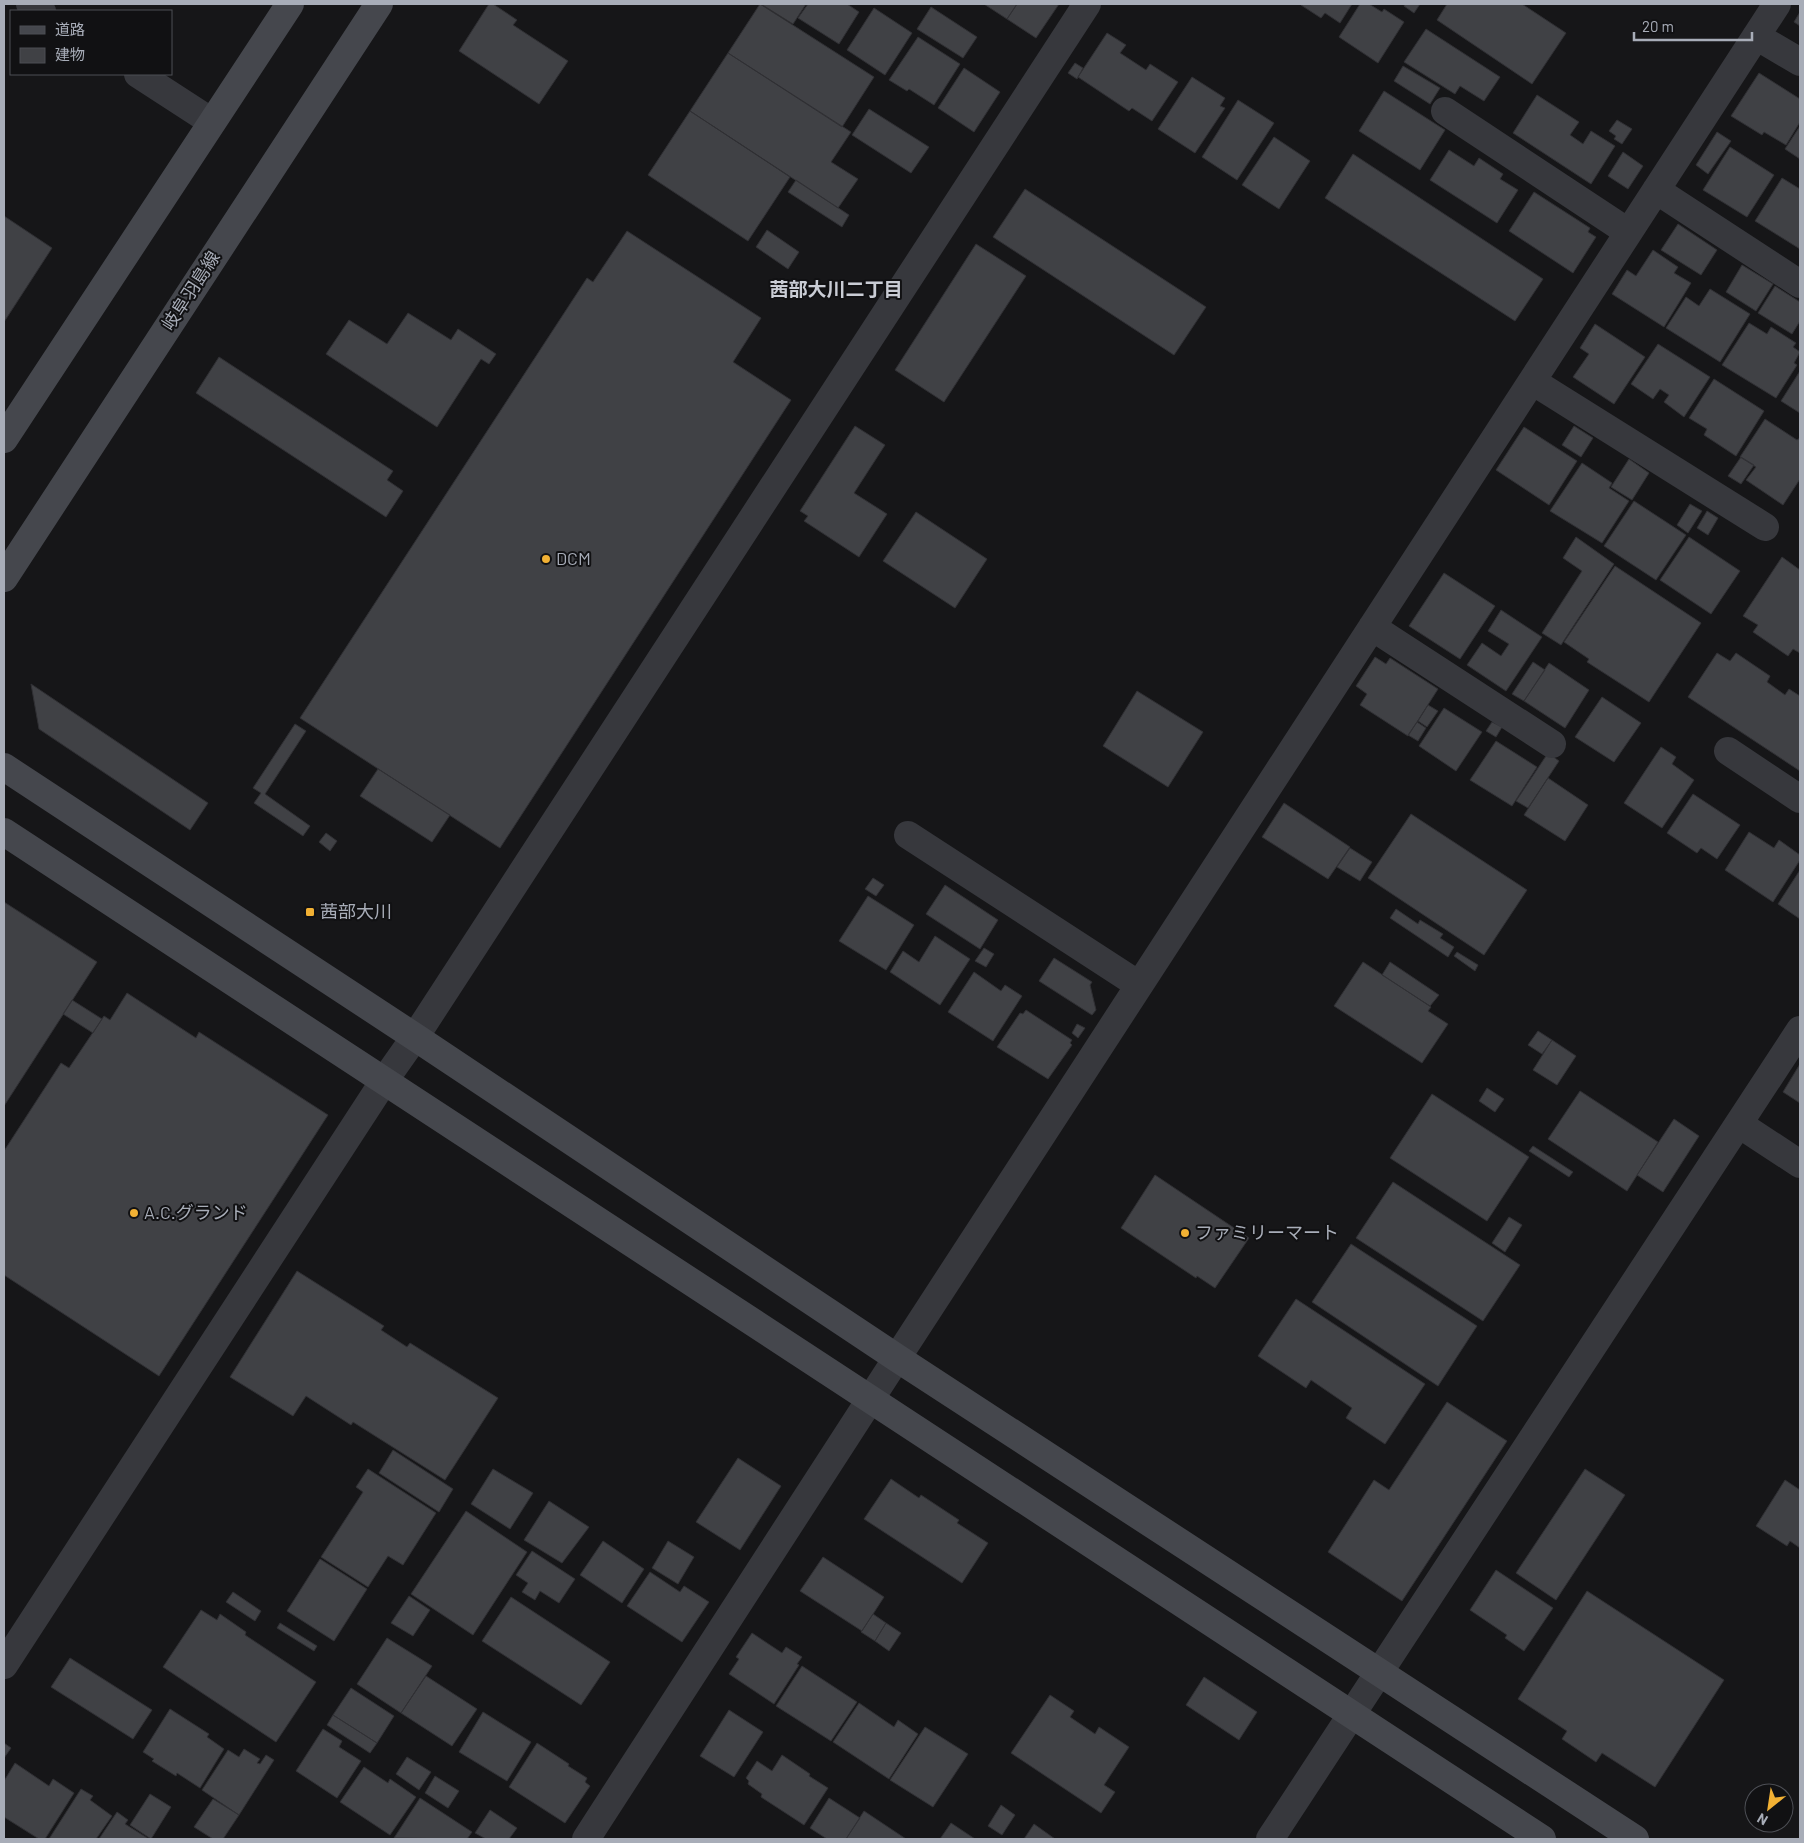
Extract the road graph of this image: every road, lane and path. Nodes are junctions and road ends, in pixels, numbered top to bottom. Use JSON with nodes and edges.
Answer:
{"nodes":[{"id":1,"x":290,"y":4,"type":"edge"},
{"id":2,"x":379,"y":4,"type":"edge"},
{"id":3,"x":1087,"y":4,"type":"edge"},
{"id":4,"x":1777,"y":4,"type":"edge"},
{"id":5,"x":1756,"y":36,"type":"junction"},
{"id":6,"x":1800,"y":62,"type":"edge"},
{"id":7,"x":140,"y":75,"type":"edge"},
{"id":8,"x":1445,"y":111,"type":"dead end"},
{"id":9,"x":212,"y":122,"type":"junction"},
{"id":10,"x":1656,"y":190,"type":"junction"},
{"id":11,"x":1628,"y":232,"type":"junction"},
{"id":12,"x":1800,"y":284,"type":"edge"},
{"id":13,"x":1532,"y":381,"type":"junction"},
{"id":14,"x":4,"y":439,"type":"edge"},
{"id":15,"x":1765,"y":528,"type":"dead end"},
{"id":16,"x":4,"y":578,"type":"edge"},
{"id":17,"x":1372,"y":627,"type":"junction"},
{"id":18,"x":1552,"y":744,"type":"dead end"},
{"id":19,"x":1728,"y":751,"type":"dead end"},
{"id":20,"x":4,"y":767,"type":"edge"},
{"id":21,"x":1800,"y":799,"type":"edge"},
{"id":22,"x":4,"y":832,"type":"edge"},
{"id":23,"x":908,"y":835,"type":"dead end"},
{"id":24,"x":1139,"y":985,"type":"junction"},
{"id":25,"x":1800,"y":1030,"type":"edge"},
{"id":26,"x":415,"y":1037,"type":"junction"},
{"id":27,"x":384,"y":1081,"type":"junction"},
{"id":28,"x":1739,"y":1124,"type":"junction"},
{"id":29,"x":1800,"y":1164,"type":"edge"},
{"id":30,"x":897,"y":1358,"type":"junction"},
{"id":31,"x":870,"y":1399,"type":"junction"},
{"id":32,"x":4,"y":1665,"type":"edge"},
{"id":33,"x":1379,"y":1672,"type":"junction"},
{"id":34,"x":1351,"y":1714,"type":"junction"},
{"id":35,"x":586,"y":1839,"type":"edge"},
{"id":36,"x":1270,"y":1839,"type":"edge"},
{"id":37,"x":1542,"y":1839,"type":"edge"},
{"id":38,"x":1635,"y":1839,"type":"edge"}],
"edges":[{"from":1,"to":9,"type":"street"},
{"from":2,"to":16,"type":"street","name":"岐阜羽島線"},
{"from":3,"to":26,"type":"street"},
{"from":4,"to":5,"type":"street"},
{"from":5,"to":6,"type":"street"},
{"from":5,"to":10,"type":"street"},
{"from":7,"to":9,"type":"street"},
{"from":8,"to":11,"type":"street"},
{"from":9,"to":14,"type":"street"},
{"from":10,"to":11,"type":"street"},
{"from":10,"to":12,"type":"street"},
{"from":11,"to":13,"type":"street"},
{"from":13,"to":15,"type":"street"},
{"from":13,"to":17,"type":"street"},
{"from":17,"to":18,"type":"street"},
{"from":17,"to":24,"type":"street"},
{"from":19,"to":21,"type":"street"},
{"from":20,"to":26,"type":"street"},
{"from":22,"to":27,"type":"street"},
{"from":23,"to":24,"type":"street"},
{"from":24,"to":30,"type":"street"},
{"from":25,"to":28,"type":"street"},
{"from":26,"to":27,"type":"street"},
{"from":26,"to":30,"type":"street"},
{"from":27,"to":31,"type":"street"},
{"from":27,"to":32,"type":"street"},
{"from":28,"to":29,"type":"street"},
{"from":28,"to":33,"type":"street"},
{"from":30,"to":31,"type":"street"},
{"from":30,"to":33,"type":"street"},
{"from":31,"to":34,"type":"street"},
{"from":31,"to":35,"type":"street"},
{"from":33,"to":34,"type":"street"},
{"from":33,"to":38,"type":"street"},
{"from":34,"to":36,"type":"street"},
{"from":34,"to":37,"type":"street"}]}
